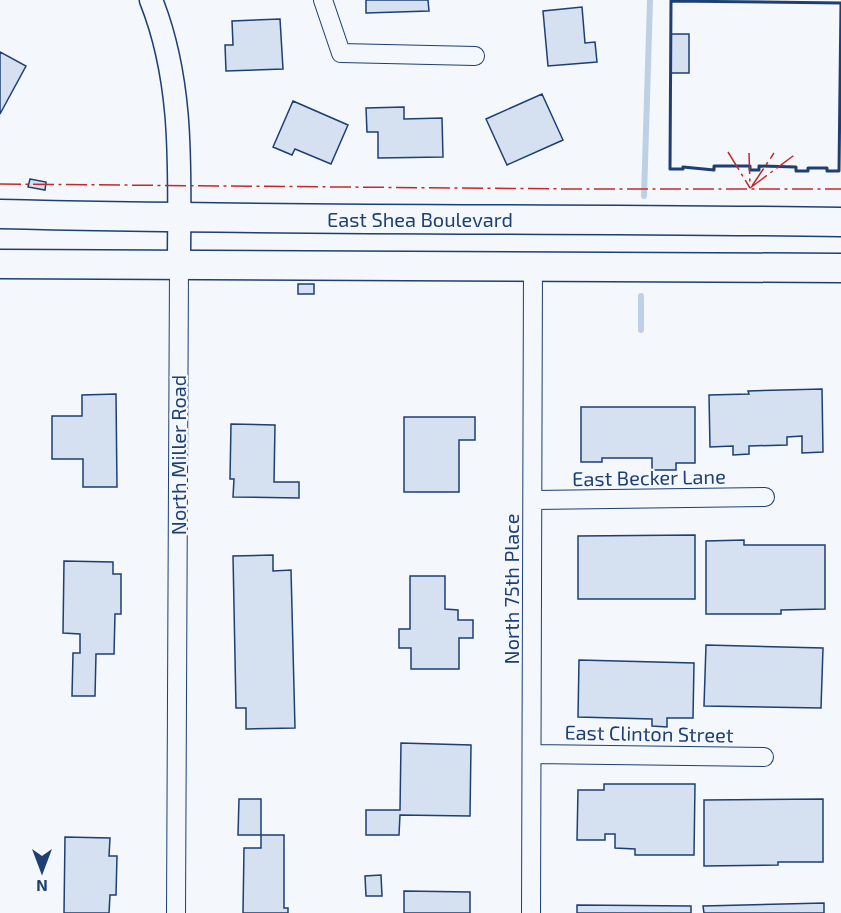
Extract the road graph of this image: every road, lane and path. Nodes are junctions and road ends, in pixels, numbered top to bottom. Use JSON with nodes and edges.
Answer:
{"nodes":[{"id":1,"x":151,"y":0,"type":"edge"},
{"id":2,"x":323,"y":0,"type":"edge"},
{"id":3,"x":475,"y":56,"type":"dead end"},
{"id":4,"x":0,"y":214,"type":"edge"},
{"id":5,"x":179,"y":218,"type":"junction"},
{"id":6,"x":841,"y":222,"type":"edge"},
{"id":7,"x":0,"y":264,"type":"edge"},
{"id":8,"x":179,"y":266,"type":"junction"},
{"id":9,"x":534,"y":266,"type":"junction"},
{"id":10,"x":841,"y":268,"type":"edge"},
{"id":11,"x":765,"y":498,"type":"dead end"},
{"id":12,"x":534,"y":501,"type":"junction"},
{"id":13,"x":533,"y":754,"type":"junction"},
{"id":14,"x":764,"y":757,"type":"dead end"},
{"id":15,"x":176,"y":913,"type":"edge"},
{"id":16,"x":531,"y":913,"type":"edge"}],
"edges":[{"from":1,"to":5,"type":"street","name":"North Miller Road"},
{"from":2,"to":3,"type":"street"},
{"from":4,"to":5,"type":"main road","name":"East Shea Boulevard"},
{"from":5,"to":6,"type":"main road","name":"East Shea Boulevard"},
{"from":5,"to":8,"type":"street","name":"North Miller Road"},
{"from":7,"to":8,"type":"main road"},
{"from":8,"to":9,"type":"main road"},
{"from":8,"to":15,"type":"street","name":"North Miller Road"},
{"from":9,"to":10,"type":"main road"},
{"from":9,"to":12,"type":"street","name":"North 75th Place"},
{"from":11,"to":12,"type":"street","name":"East Becker Lane"},
{"from":12,"to":13,"type":"street","name":"North 75th Place"},
{"from":13,"to":14,"type":"street","name":"East Clinton Street"},
{"from":13,"to":16,"type":"street","name":"North 75th Place"}]}
